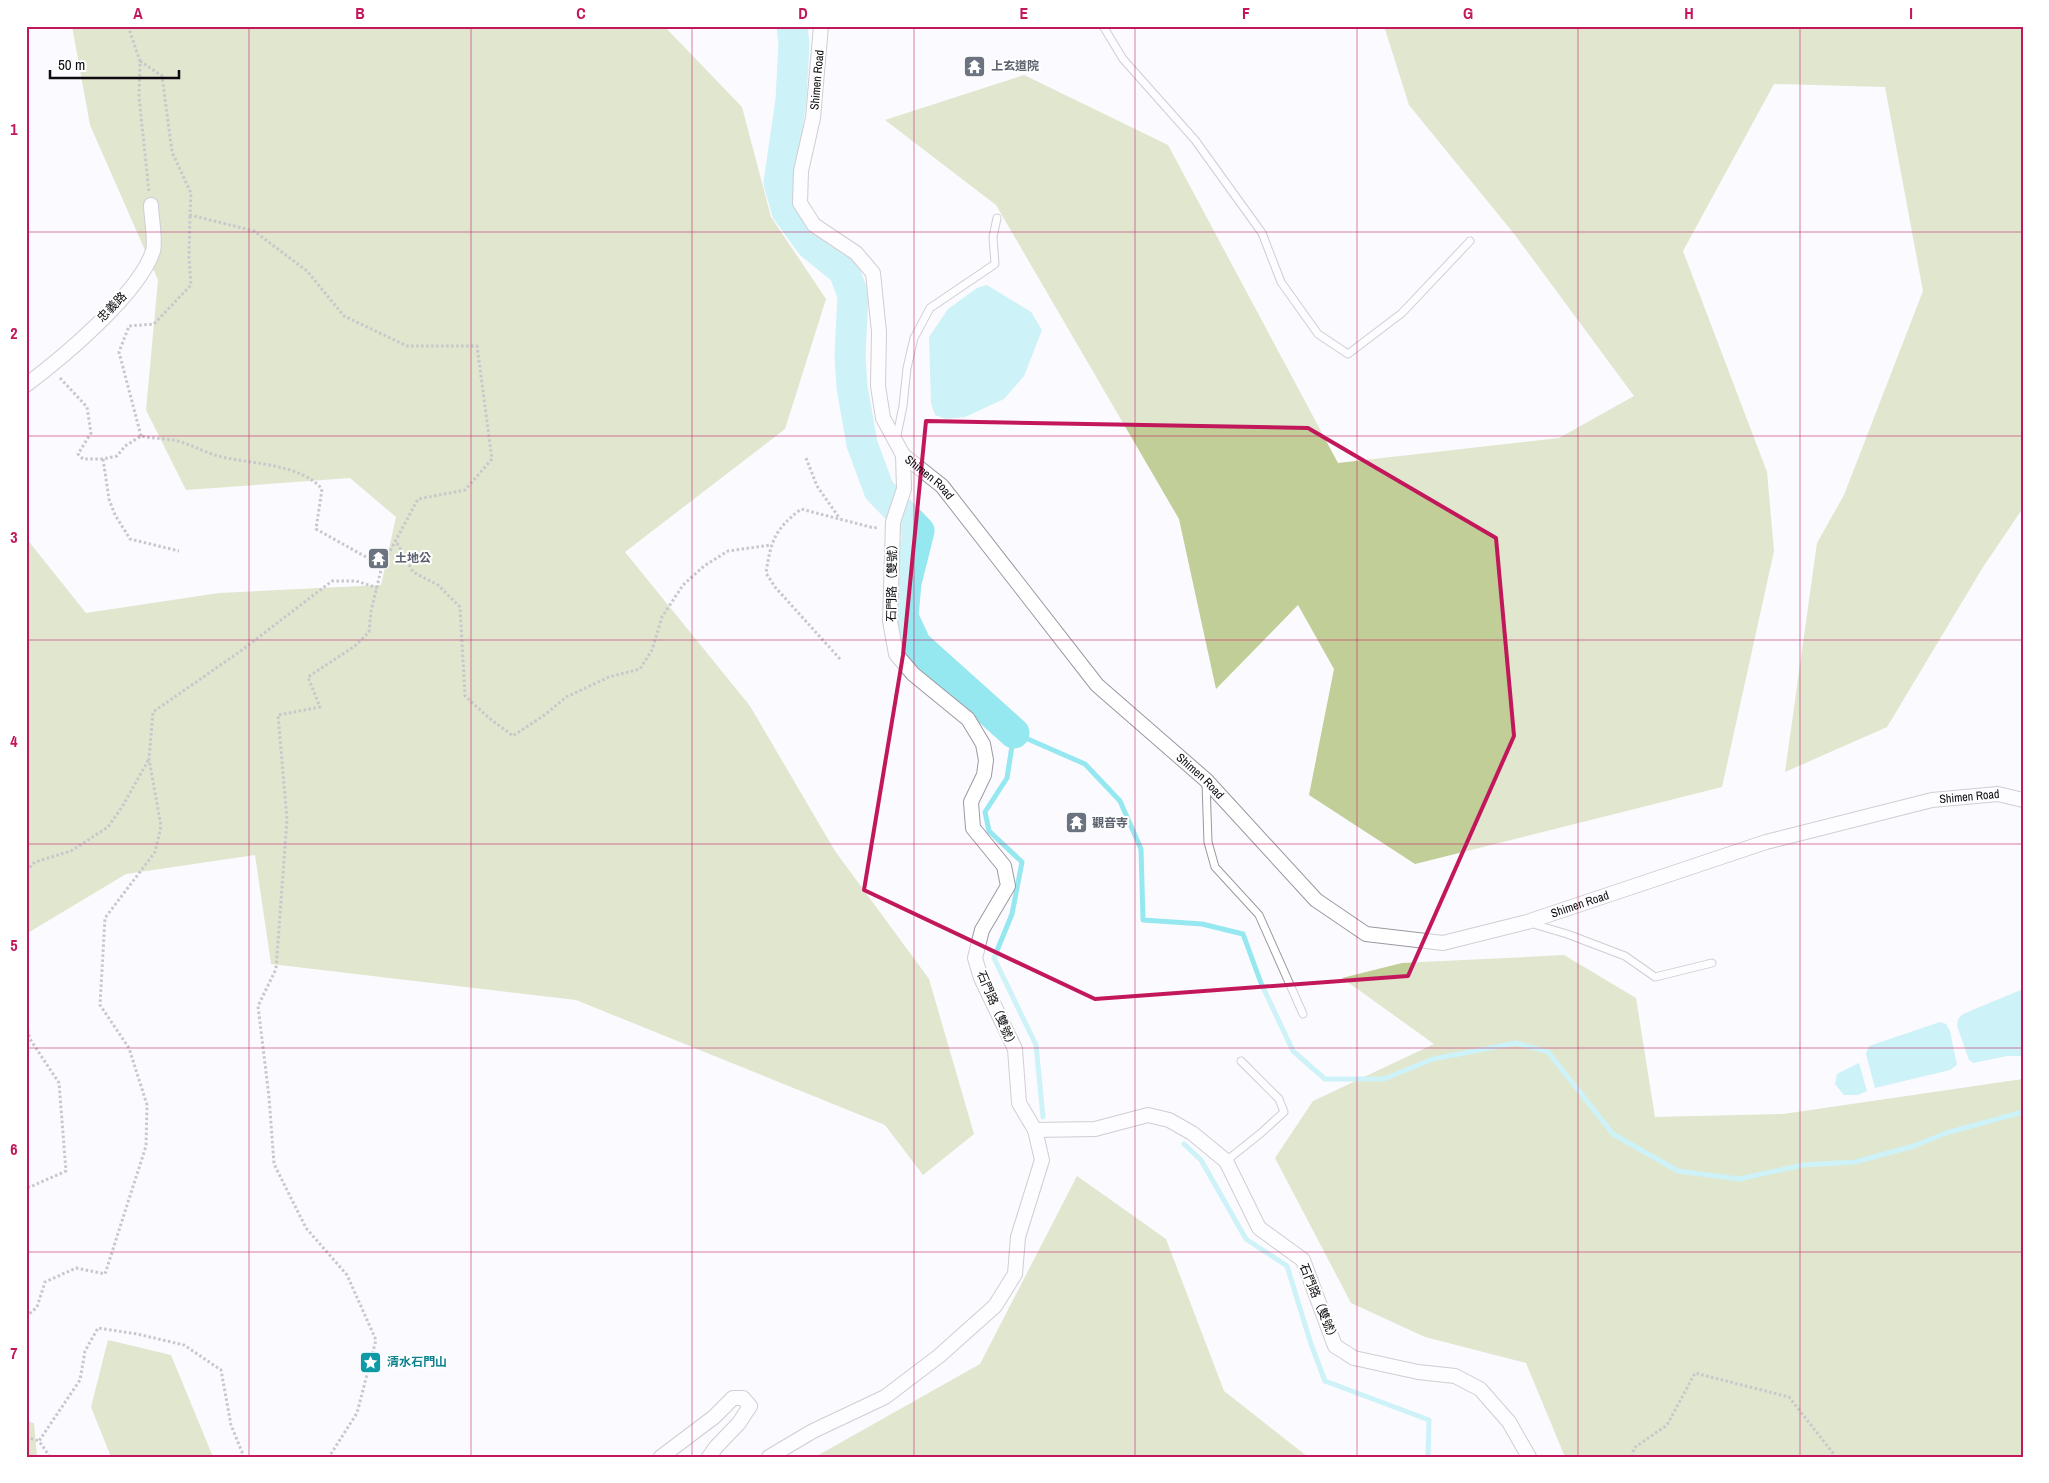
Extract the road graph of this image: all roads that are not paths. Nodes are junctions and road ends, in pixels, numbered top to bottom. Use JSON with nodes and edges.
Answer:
{"nodes":[{"id":1,"x":821,"y":26,"type":"edge"},
{"id":2,"x":1103,"y":26,"type":"edge"},
{"id":3,"x":151,"y":205,"type":"road end"},
{"id":4,"x":997,"y":218,"type":"dead end"},
{"id":5,"x":1470,"y":241,"type":"dead end"},
{"id":6,"x":26,"y":385,"type":"edge"},
{"id":7,"x":896,"y":440,"type":"junction"},
{"id":8,"x":903,"y":455,"type":"junction"},
{"id":9,"x":1206,"y":780,"type":"junction"},
{"id":10,"x":2023,"y":800,"type":"edge"},
{"id":11,"x":1527,"y":922,"type":"junction"},
{"id":12,"x":1712,"y":962,"type":"dead end"},
{"id":13,"x":1303,"y":1014,"type":"dead end"},
{"id":14,"x":1241,"y":1061,"type":"dead end"},
{"id":15,"x":1035,"y":1130,"type":"junction"},
{"id":16,"x":1226,"y":1161,"type":"junction"},
{"id":17,"x":661,"y":1457,"type":"edge"},
{"id":18,"x":709,"y":1457,"type":"edge"},
{"id":19,"x":769,"y":1457,"type":"edge"},
{"id":20,"x":1529,"y":1457,"type":"edge"}],
"edges":[{"from":1,"to":7,"type":"street","name":"Shimen Road"},
{"from":2,"to":5,"type":"lane"},
{"from":3,"to":6,"type":"street","name":"忠義路"},
{"from":4,"to":7,"type":"lane"},
{"from":7,"to":8,"type":"street","name":"Shimen Road"},
{"from":8,"to":9,"type":"street","name":"Shimen Road"},
{"from":8,"to":15,"type":"street","name":"石門路（雙號）"},
{"from":9,"to":11,"type":"street","name":"Shimen Road"},
{"from":9,"to":13,"type":"lane"},
{"from":10,"to":11,"type":"street","name":"Shimen Road"},
{"from":11,"to":12,"type":"lane"},
{"from":14,"to":16,"type":"lane"},
{"from":15,"to":16,"type":"street","name":"石門路（雙號）"},
{"from":15,"to":19,"type":"street"},
{"from":16,"to":20,"type":"street","name":"石門路（雙號）"},
{"from":17,"to":18,"type":"street"}]}
